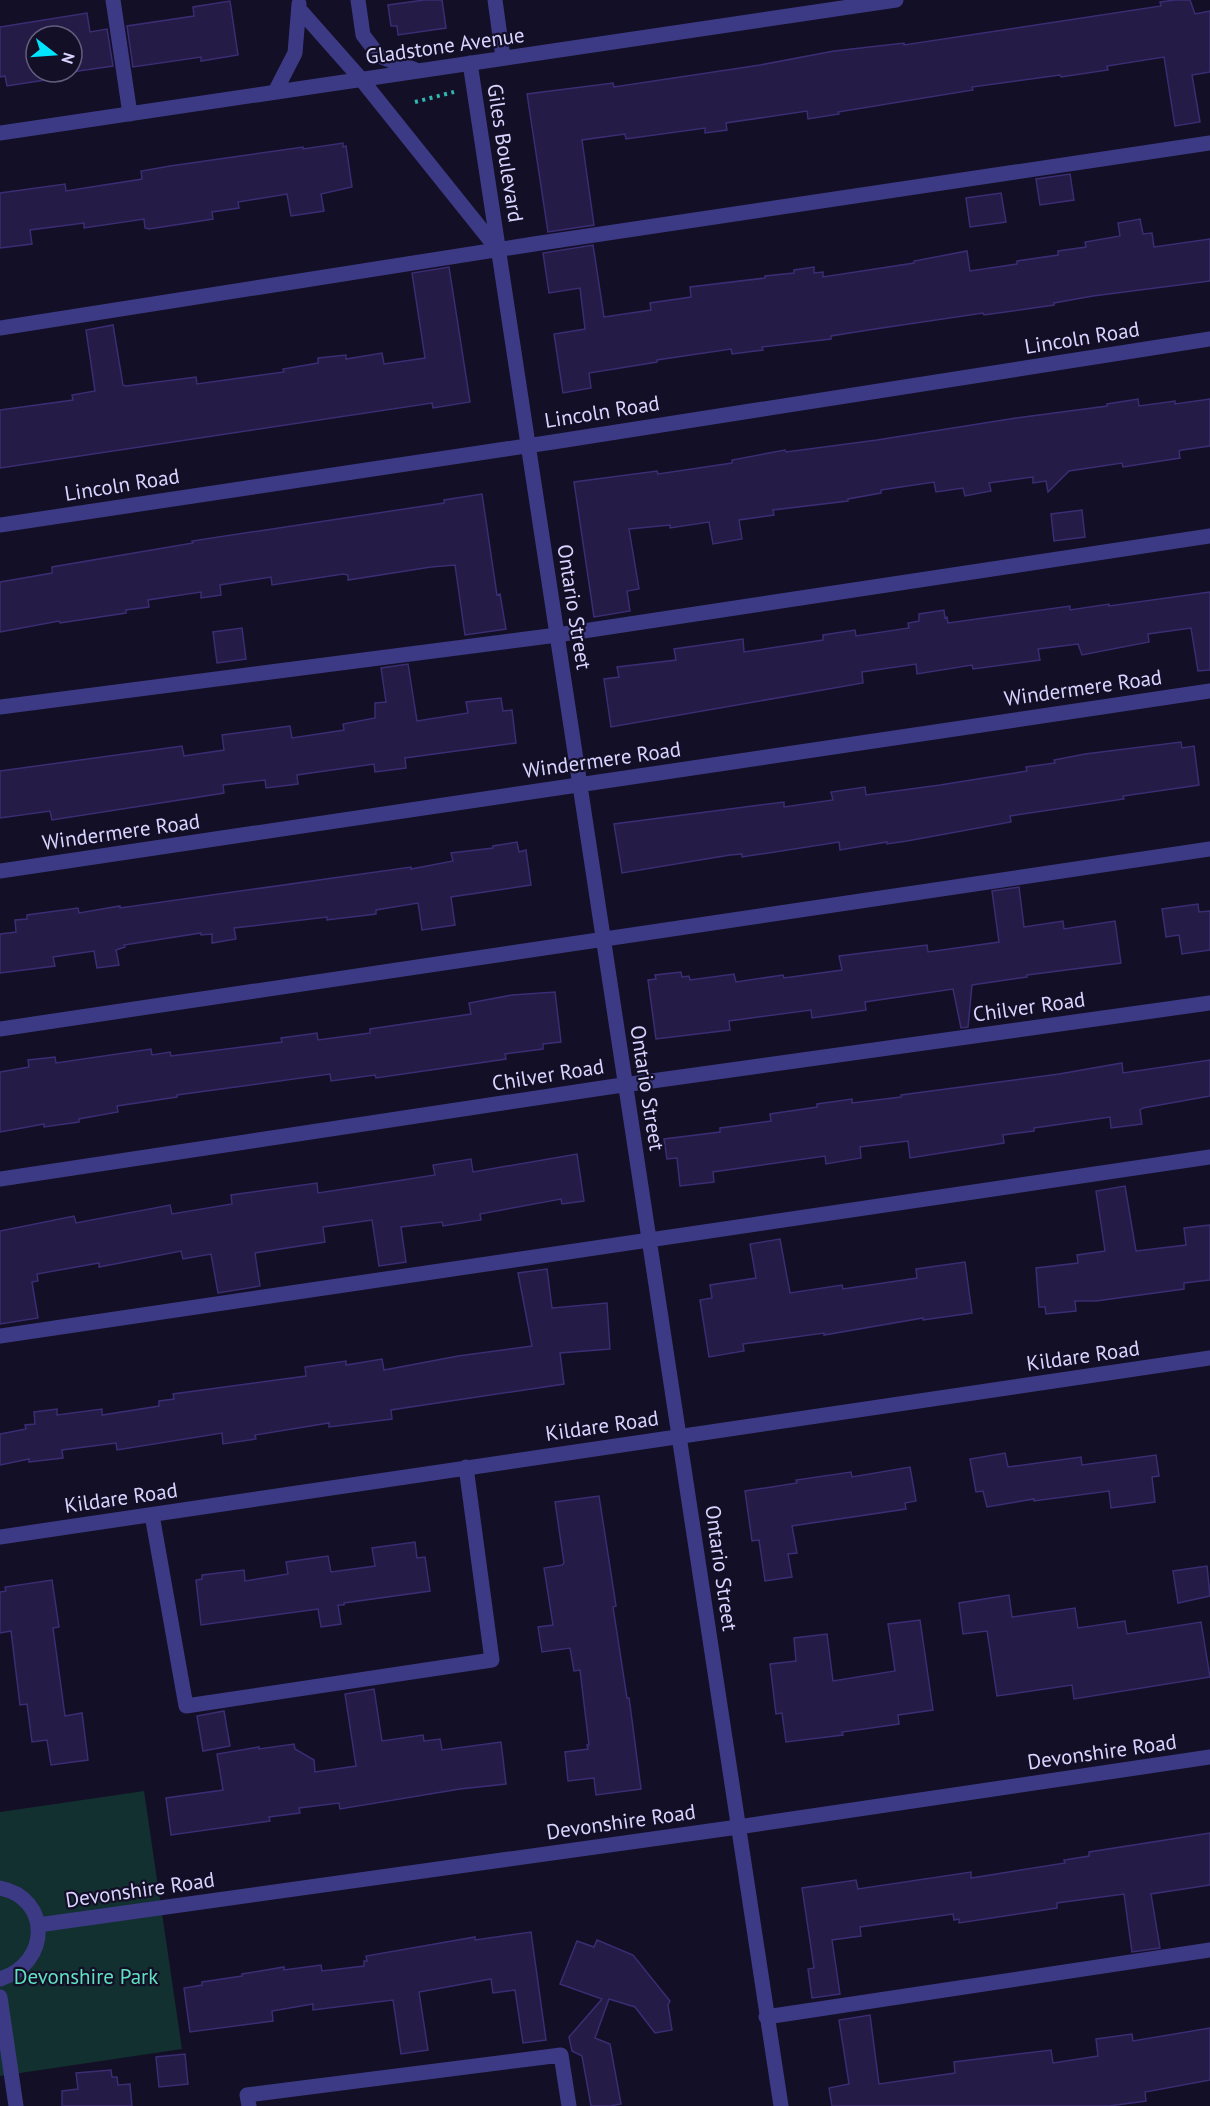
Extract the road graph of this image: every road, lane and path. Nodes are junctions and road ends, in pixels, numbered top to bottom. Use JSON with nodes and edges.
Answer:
{"nodes":[{"id":1,"x":113,"y":0,"type":"edge"},
{"id":2,"x":358,"y":0,"type":"edge"},
{"id":3,"x":495,"y":0,"type":"edge"},
{"id":4,"x":896,"y":0,"type":"edge"},
{"id":5,"x":299,"y":5,"type":"edge"},
{"id":6,"x":503,"y":58,"type":"junction"},
{"id":7,"x":470,"y":63,"type":"junction"},
{"id":8,"x":419,"y":71,"type":"junction"},
{"id":9,"x":361,"y":79,"type":"junction"},
{"id":10,"x":457,"y":91,"type":"dead end"},
{"id":11,"x":274,"y":92,"type":"junction"},
{"id":12,"x":415,"y":102,"type":"dead end"},
{"id":13,"x":129,"y":114,"type":"junction"},
{"id":14,"x":0,"y":133,"type":"edge"},
{"id":15,"x":1210,"y":142,"type":"edge"},
{"id":16,"x":498,"y":250,"type":"junction"},
{"id":17,"x":0,"y":328,"type":"edge"},
{"id":18,"x":1210,"y":339,"type":"edge"},
{"id":19,"x":528,"y":445,"type":"junction"},
{"id":20,"x":0,"y":525,"type":"edge"},
{"id":21,"x":1210,"y":536,"type":"edge"},
{"id":22,"x":556,"y":635,"type":"junction"},
{"id":23,"x":1210,"y":690,"type":"edge"},
{"id":24,"x":0,"y":707,"type":"edge"},
{"id":25,"x":579,"y":785,"type":"junction"},
{"id":26,"x":1210,"y":849,"type":"edge"},
{"id":27,"x":0,"y":871,"type":"edge"},
{"id":28,"x":603,"y":939,"type":"junction"},
{"id":29,"x":1210,"y":1004,"type":"edge"},
{"id":30,"x":0,"y":1029,"type":"edge"},
{"id":31,"x":625,"y":1085,"type":"junction"},
{"id":32,"x":1210,"y":1158,"type":"edge"},
{"id":33,"x":0,"y":1179,"type":"edge"},
{"id":34,"x":649,"y":1240,"type":"junction"},
{"id":35,"x":0,"y":1336,"type":"edge"},
{"id":36,"x":1210,"y":1358,"type":"edge"},
{"id":37,"x":678,"y":1437,"type":"junction"},
{"id":38,"x":466,"y":1467,"type":"junction"},
{"id":39,"x":152,"y":1515,"type":"junction"},
{"id":40,"x":0,"y":1537,"type":"edge"},
{"id":41,"x":1210,"y":1757,"type":"edge"},
{"id":42,"x":738,"y":1827,"type":"junction"},
{"id":43,"x":0,"y":1888,"type":"edge"},
{"id":44,"x":38,"y":1925,"type":"junction"},
{"id":45,"x":1210,"y":1950,"type":"edge"},
{"id":46,"x":0,"y":1979,"type":"edge"},
{"id":47,"x":0,"y":1997,"type":"edge"},
{"id":48,"x":766,"y":2017,"type":"junction"},
{"id":49,"x":16,"y":2106,"type":"edge"},
{"id":50,"x":249,"y":2106,"type":"edge"},
{"id":51,"x":569,"y":2106,"type":"edge"},
{"id":52,"x":781,"y":2106,"type":"edge"}],
"edges":[{"from":1,"to":13,"type":"street"},
{"from":2,"to":8,"type":"street"},
{"from":3,"to":6,"type":"street"},
{"from":4,"to":6,"type":"street","name":"Gladstone Avenue"},
{"from":5,"to":9,"type":"street"},
{"from":5,"to":11,"type":"street"},
{"from":6,"to":7,"type":"street","name":"Gladstone Avenue"},
{"from":7,"to":8,"type":"street","name":"Gladstone Avenue"},
{"from":7,"to":16,"type":"street","name":"Giles Boulevard"},
{"from":8,"to":9,"type":"street","name":"Gladstone Avenue"},
{"from":9,"to":11,"type":"street","name":"Gladstone Avenue"},
{"from":9,"to":16,"type":"street"},
{"from":10,"to":12,"type":"path"},
{"from":11,"to":13,"type":"street","name":"Gladstone Avenue"},
{"from":13,"to":14,"type":"street","name":"Gladstone Avenue"},
{"from":15,"to":16,"type":"street"},
{"from":16,"to":17,"type":"street"},
{"from":16,"to":19,"type":"street","name":"Ontario Street"},
{"from":18,"to":19,"type":"street","name":"Lincoln Road"},
{"from":19,"to":20,"type":"street","name":"Lincoln Road"},
{"from":19,"to":22,"type":"street","name":"Ontario Street"},
{"from":21,"to":22,"type":"street"},
{"from":22,"to":24,"type":"street"},
{"from":22,"to":25,"type":"street","name":"Ontario Street"},
{"from":23,"to":25,"type":"street","name":"Windermere Road"},
{"from":25,"to":27,"type":"street","name":"Windermere Road"},
{"from":25,"to":28,"type":"street","name":"Ontario Street"},
{"from":26,"to":28,"type":"street"},
{"from":28,"to":30,"type":"street"},
{"from":28,"to":31,"type":"street","name":"Ontario Street"},
{"from":29,"to":31,"type":"street","name":"Chilver Road"},
{"from":31,"to":33,"type":"street","name":"Chilver Road"},
{"from":31,"to":34,"type":"street","name":"Ontario Street"},
{"from":32,"to":34,"type":"street"},
{"from":34,"to":35,"type":"street"},
{"from":34,"to":37,"type":"street","name":"Ontario Street"},
{"from":36,"to":37,"type":"street","name":"Kildare Road"},
{"from":37,"to":38,"type":"street","name":"Kildare Road"},
{"from":37,"to":42,"type":"street","name":"Ontario Street"},
{"from":38,"to":39,"type":"street","name":"Kildare Road"},
{"from":38,"to":39,"type":"street"},
{"from":39,"to":40,"type":"street","name":"Kildare Road"},
{"from":41,"to":42,"type":"street","name":"Devonshire Road"},
{"from":42,"to":44,"type":"street","name":"Devonshire Road"},
{"from":42,"to":48,"type":"street","name":"Ontario Street"},
{"from":43,"to":44,"type":"street"},
{"from":44,"to":46,"type":"street"},
{"from":45,"to":48,"type":"street"},
{"from":47,"to":49,"type":"street"},
{"from":48,"to":52,"type":"street","name":"Ontario Street"},
{"from":50,"to":51,"type":"street"}]}
